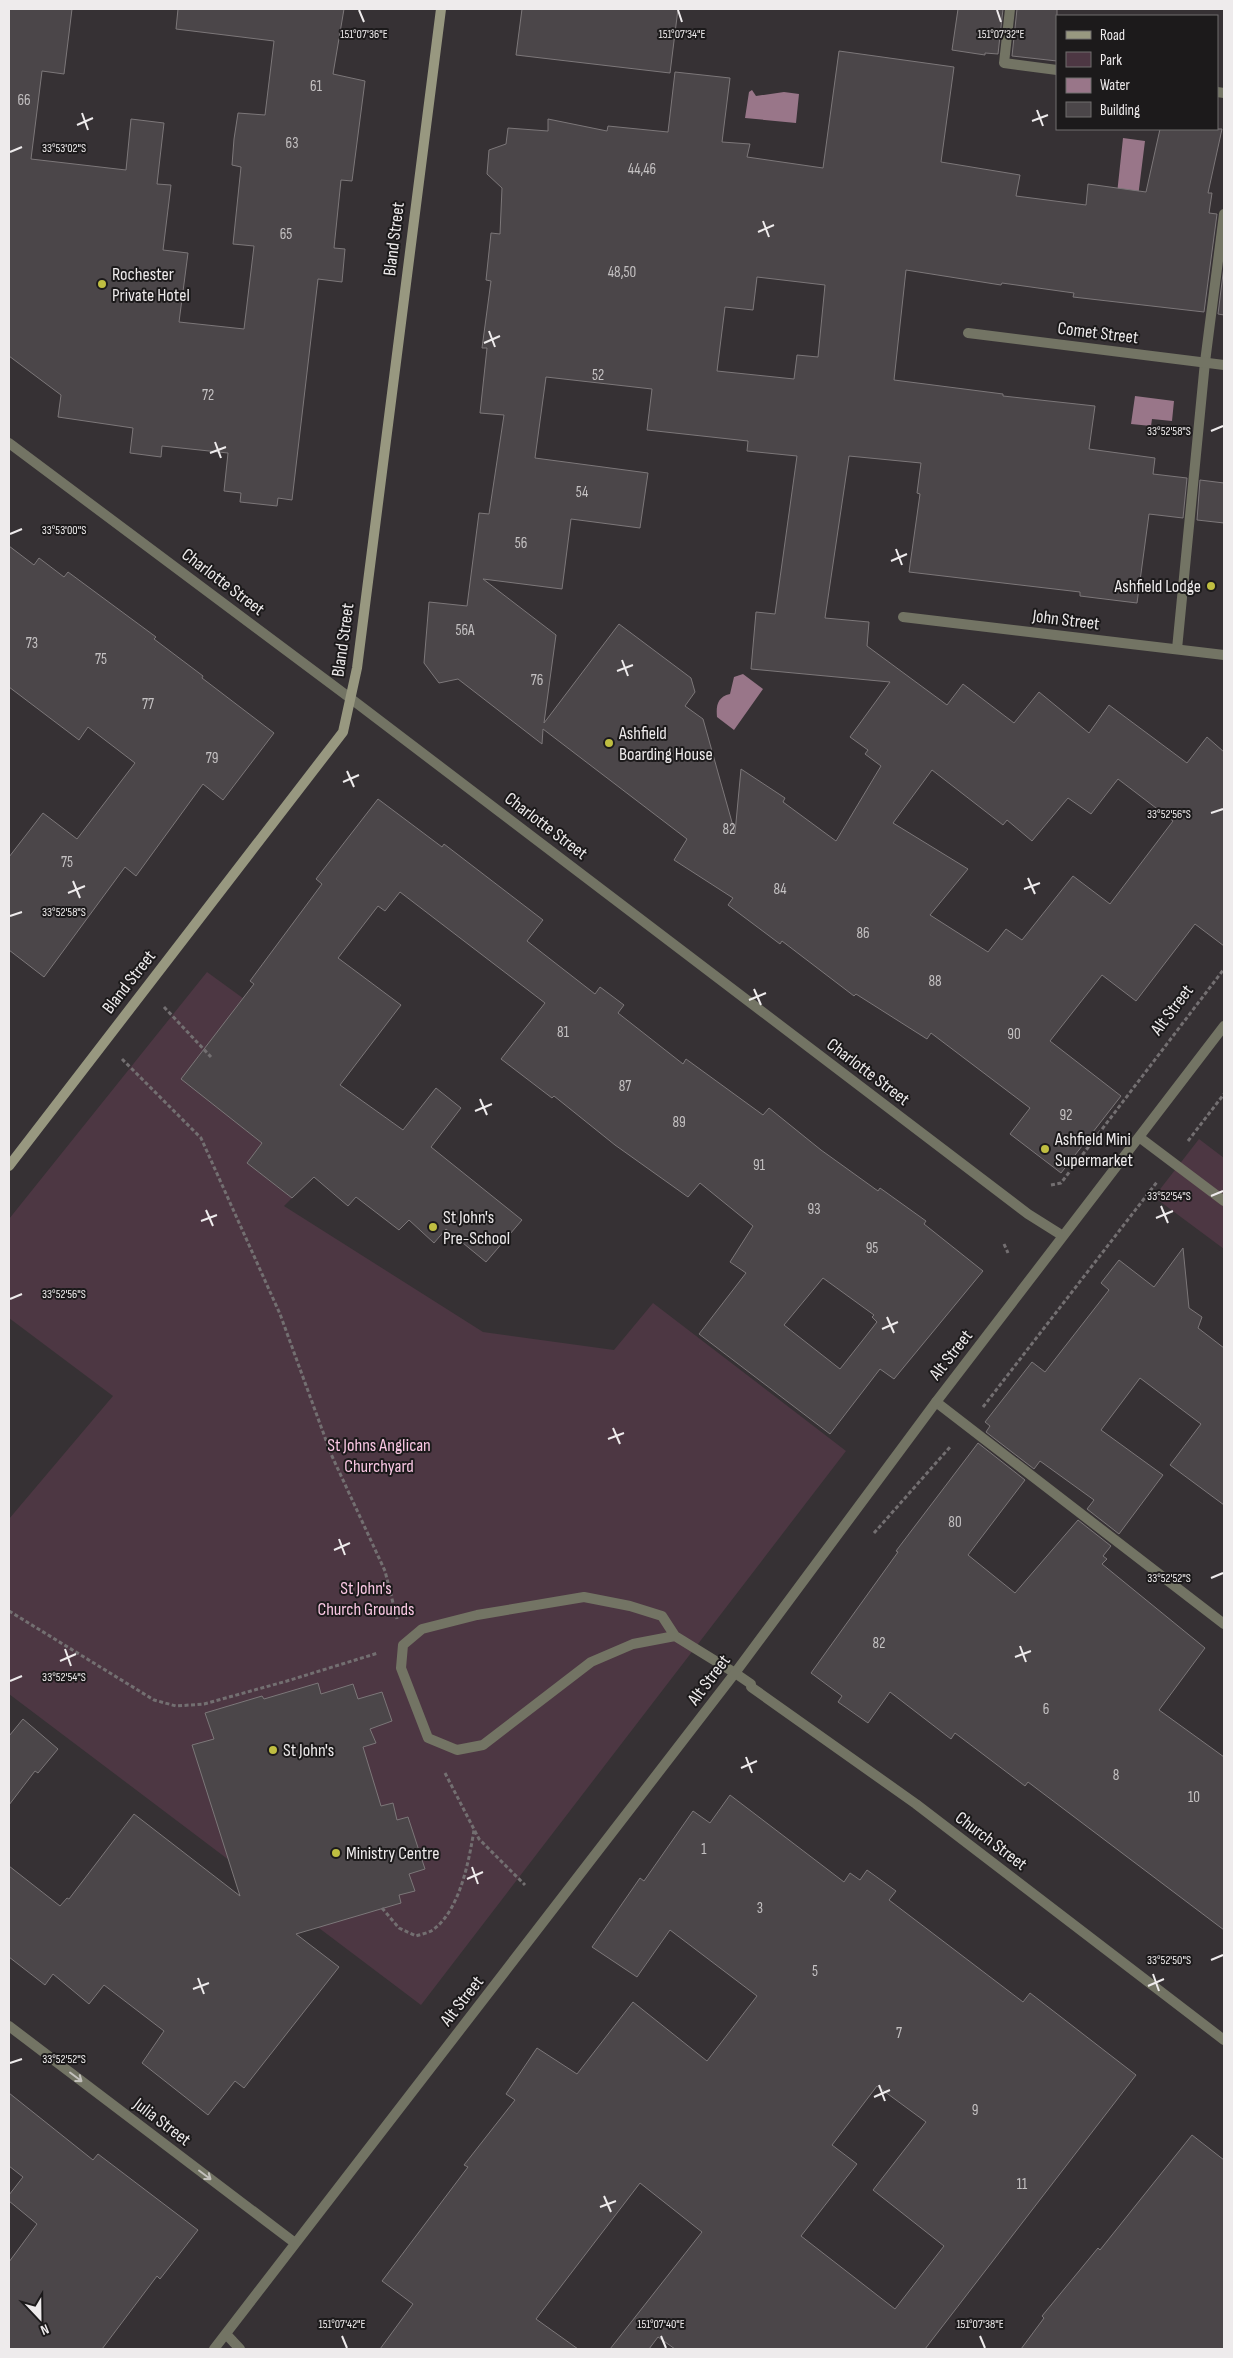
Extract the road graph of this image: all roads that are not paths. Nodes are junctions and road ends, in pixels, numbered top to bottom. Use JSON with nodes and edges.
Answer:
{"nodes":[{"id":1,"x":440,"y":9,"type":"edge"},
{"id":2,"x":1010,"y":9,"type":"edge"},
{"id":3,"x":1056,"y":70,"type":"edge"},
{"id":4,"x":1224,"y":214,"type":"edge"},
{"id":5,"x":968,"y":332,"type":"dead end"},
{"id":6,"x":1205,"y":362,"type":"junction"},
{"id":7,"x":1224,"y":365,"type":"edge"},
{"id":8,"x":9,"y":443,"type":"edge"},
{"id":9,"x":903,"y":616,"type":"dead end"},
{"id":10,"x":1177,"y":649,"type":"junction"},
{"id":11,"x":1224,"y":655,"type":"edge"},
{"id":12,"x":350,"y":698,"type":"junction"},
{"id":13,"x":1224,"y":1026,"type":"edge"},
{"id":14,"x":1140,"y":1137,"type":"junction"},
{"id":15,"x":9,"y":1166,"type":"edge"},
{"id":16,"x":1224,"y":1201,"type":"edge"},
{"id":17,"x":1063,"y":1236,"type":"junction"},
{"id":18,"x":936,"y":1402,"type":"junction"},
{"id":19,"x":1224,"y":1624,"type":"edge"},
{"id":20,"x":675,"y":1636,"type":"junction"},
{"id":21,"x":735,"y":1673,"type":"junction"},
{"id":22,"x":9,"y":2026,"type":"edge"},
{"id":23,"x":1223,"y":2036,"type":"edge"},
{"id":24,"x":295,"y":2243,"type":"junction"},
{"id":25,"x":226,"y":2334,"type":"junction"},
{"id":26,"x":214,"y":2349,"type":"edge"},
{"id":27,"x":240,"y":2349,"type":"edge"}],
"edges":[{"from":1,"to":12,"type":"street","name":"Bland Street"},
{"from":2,"to":3,"type":"street"},
{"from":4,"to":6,"type":"street"},
{"from":5,"to":6,"type":"street","name":"Comet Street"},
{"from":6,"to":7,"type":"street","name":"Comet Street"},
{"from":6,"to":10,"type":"street"},
{"from":8,"to":12,"type":"street","name":"Charlotte Street"},
{"from":9,"to":10,"type":"street","name":"John Street"},
{"from":10,"to":11,"type":"street","name":"John Street"},
{"from":12,"to":15,"type":"street","name":"Bland Street"},
{"from":12,"to":17,"type":"street","name":"Charlotte Street"},
{"from":13,"to":14,"type":"street","name":"Alt Street"},
{"from":14,"to":16,"type":"street"},
{"from":14,"to":17,"type":"street","name":"Alt Street"},
{"from":17,"to":18,"type":"street","name":"Alt Street"},
{"from":18,"to":19,"type":"street"},
{"from":18,"to":21,"type":"street","name":"Alt Street"},
{"from":20,"to":20,"type":"street"},
{"from":20,"to":21,"type":"street","name":"Church Street"},
{"from":21,"to":23,"type":"street","name":"Church Street"},
{"from":21,"to":24,"type":"street","name":"Alt Street"},
{"from":22,"to":24,"type":"street","name":"Julia Street","one_way":true},
{"from":24,"to":25,"type":"street","name":"Alt Street"},
{"from":25,"to":26,"type":"street","name":"Alt Street"},
{"from":25,"to":27,"type":"street"}]}
